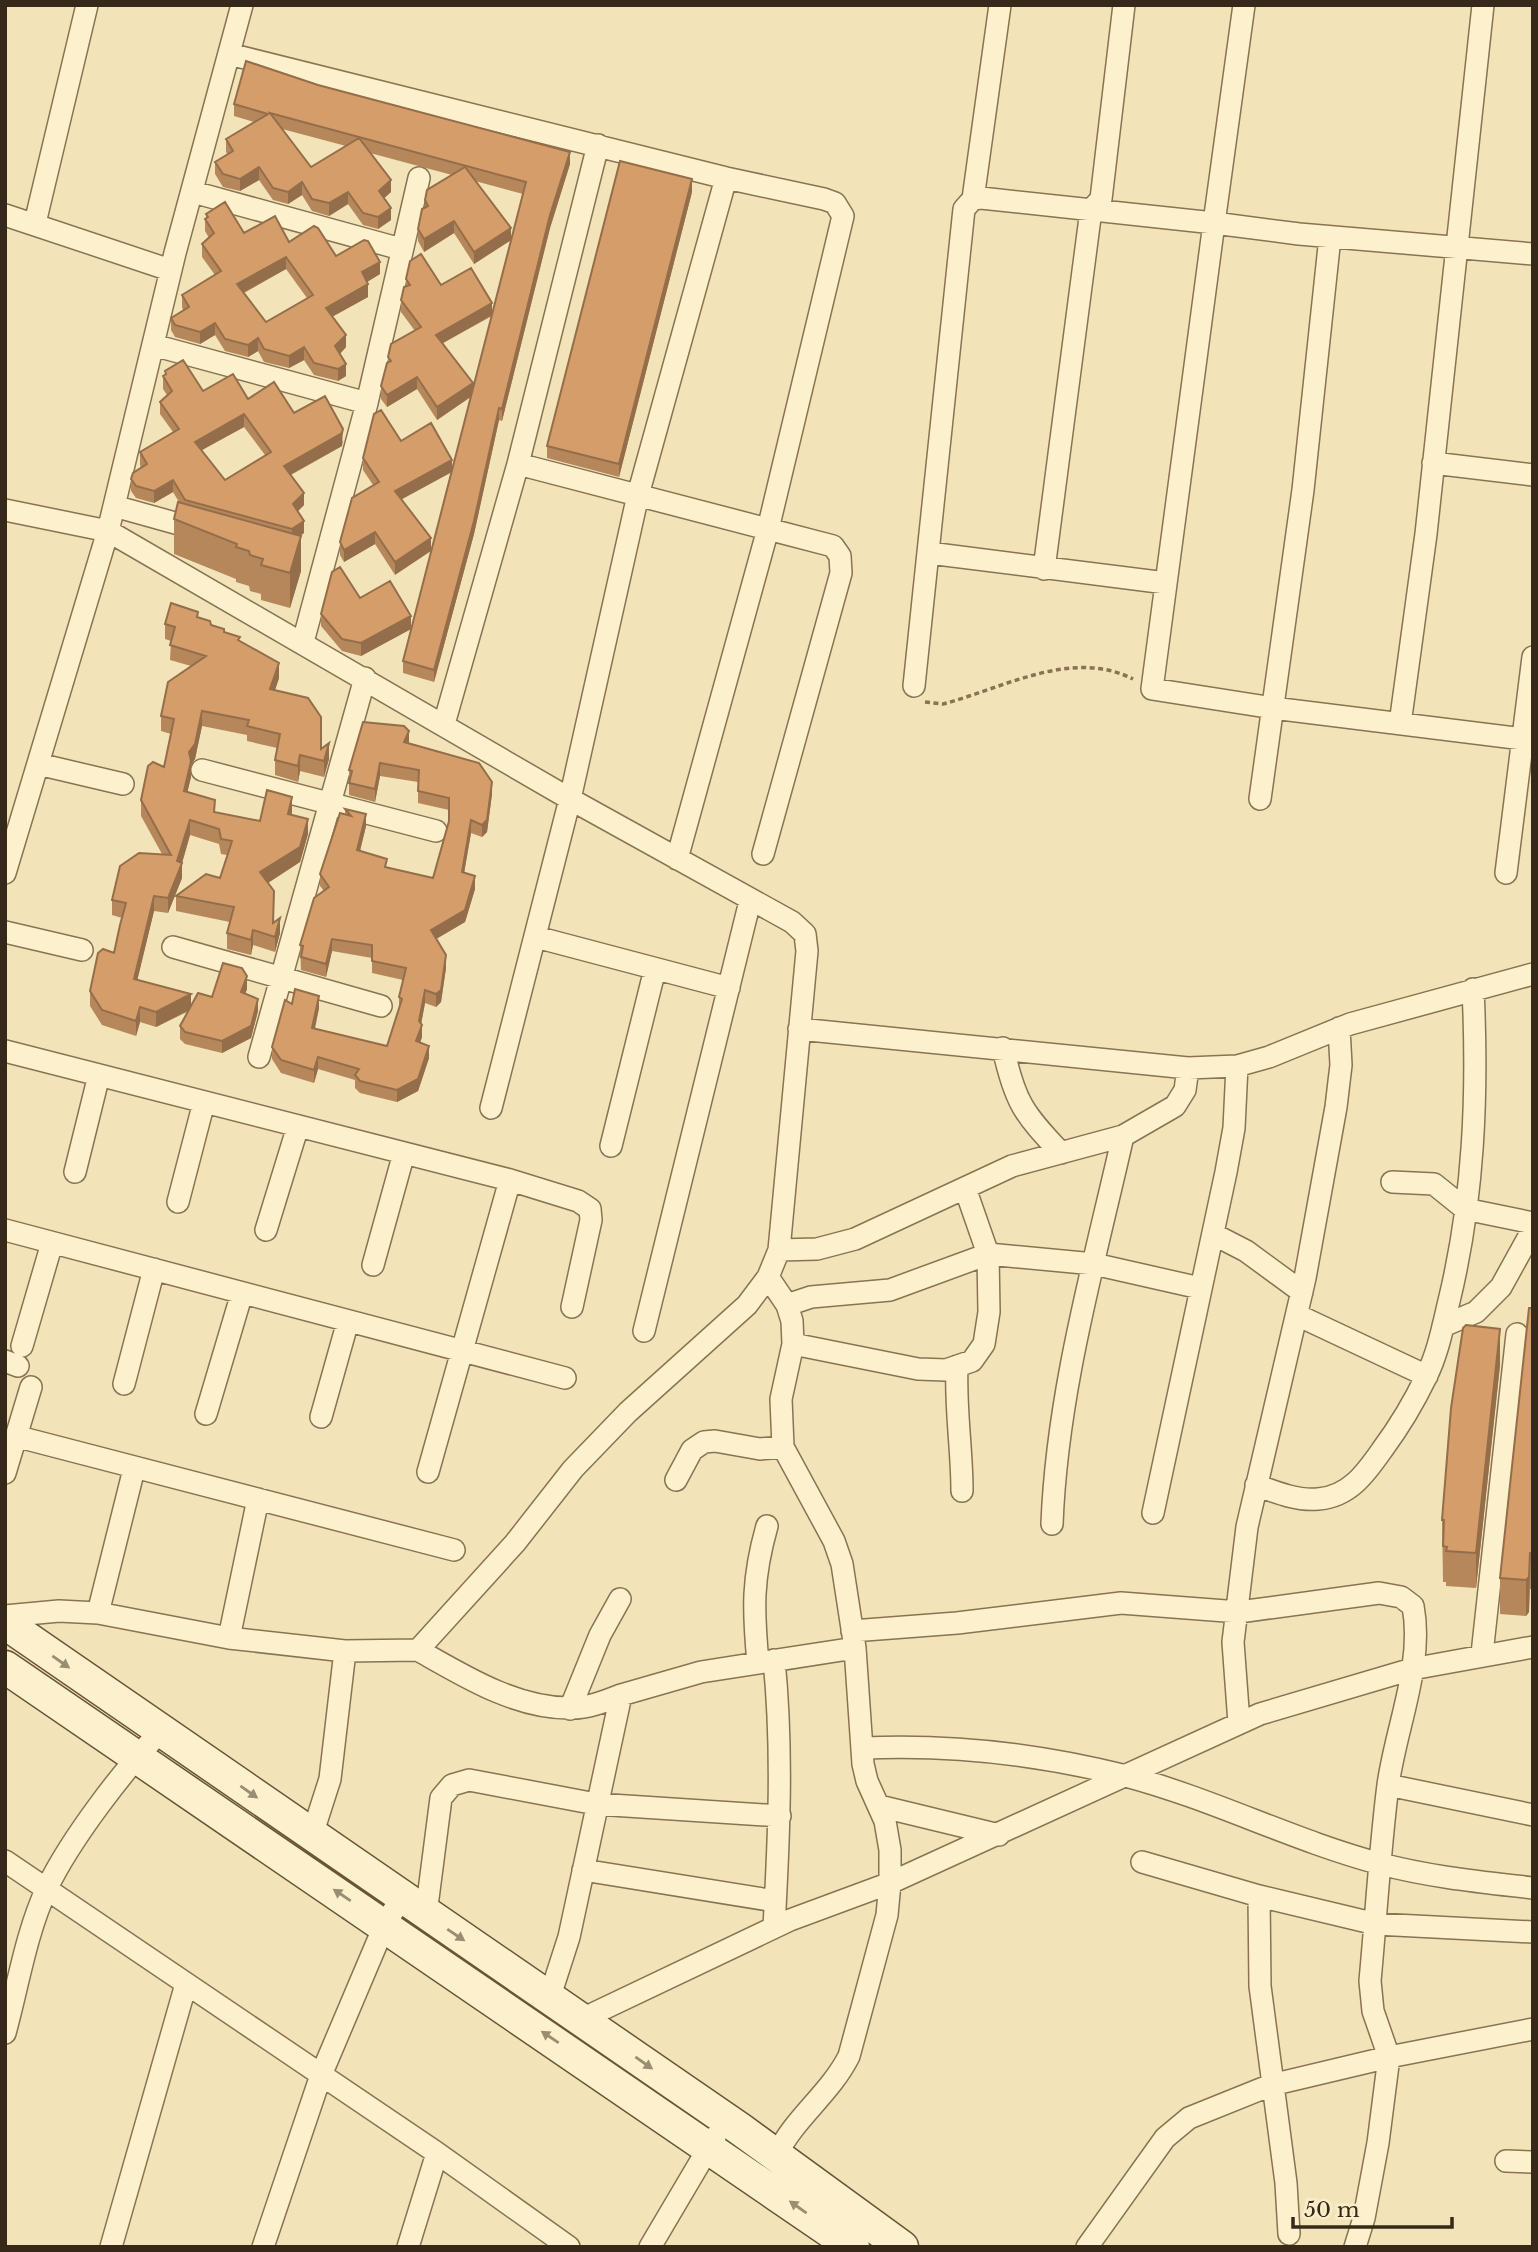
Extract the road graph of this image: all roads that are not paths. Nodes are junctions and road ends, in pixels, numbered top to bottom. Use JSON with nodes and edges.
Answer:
{"nodes":[{"id":1,"x":87,"y":5,"type":"edge"},
{"id":2,"x":242,"y":5,"type":"edge"},
{"id":3,"x":1000,"y":5,"type":"edge"},
{"id":4,"x":1124,"y":5,"type":"edge"},
{"id":5,"x":1244,"y":5,"type":"edge"},
{"id":6,"x":1483,"y":5,"type":"edge"},
{"id":7,"x":229,"y":54,"type":"junction"},
{"id":8,"x":598,"y":145,"type":"junction"},
{"id":9,"x":419,"y":178,"type":"dead end"},
{"id":10,"x":726,"y":178,"type":"junction"},
{"id":11,"x":193,"y":192,"type":"junction"},
{"id":12,"x":972,"y":200,"type":"junction"},
{"id":13,"x":1091,"y":210,"type":"junction"},
{"id":14,"x":5,"y":215,"type":"edge"},
{"id":15,"x":35,"y":223,"type":"junction"},
{"id":16,"x":1214,"y":223,"type":"junction"},
{"id":17,"x":1330,"y":237,"type":"junction"},
{"id":18,"x":1456,"y":247,"type":"junction"},
{"id":19,"x":401,"y":249,"type":"junction"},
{"id":20,"x":1533,"y":254,"type":"edge"},
{"id":21,"x":170,"y":270,"type":"junction"},
{"id":22,"x":153,"y":345,"type":"junction"},
{"id":23,"x":367,"y":403,"type":"junction"},
{"id":24,"x":1433,"y":463,"type":"junction"},
{"id":25,"x":518,"y":464,"type":"junction"},
{"id":26,"x":1533,"y":475,"type":"edge"},
{"id":27,"x":638,"y":495,"type":"junction"},
{"id":28,"x":114,"y":506,"type":"junction"},
{"id":29,"x":5,"y":510,"type":"edge"},
{"id":30,"x":768,"y":529,"type":"junction"},
{"id":31,"x":108,"y":531,"type":"junction"},
{"id":32,"x":219,"y":535,"type":"edge"},
{"id":33,"x":929,"y":553,"type":"junction"},
{"id":34,"x":298,"y":556,"type":"edge"},
{"id":35,"x":324,"y":564,"type":"junction"},
{"id":36,"x":1044,"y":569,"type":"junction"},
{"id":37,"x":1166,"y":583,"type":"junction"},
{"id":38,"x":303,"y":642,"type":"junction"},
{"id":39,"x":1533,"y":657,"type":"edge"},
{"id":40,"x":365,"y":678,"type":"junction"},
{"id":41,"x":914,"y":686,"type":"road end"},
{"id":42,"x":1273,"y":708,"type":"junction"},
{"id":43,"x":444,"y":724,"type":"junction"},
{"id":44,"x":1400,"y":724,"type":"junction"},
{"id":45,"x":1523,"y":739,"type":"junction"},
{"id":46,"x":38,"y":764,"type":"junction"},
{"id":47,"x":202,"y":770,"type":"dead end"},
{"id":48,"x":123,"y":784,"type":"dead end"},
{"id":49,"x":570,"y":799,"type":"junction"},
{"id":50,"x":1260,"y":799,"type":"dead end"},
{"id":51,"x":330,"y":801,"type":"junction"},
{"id":52,"x":436,"y":831,"type":"dead end"},
{"id":53,"x":763,"y":854,"type":"dead end"},
{"id":54,"x":677,"y":859,"type":"junction"},
{"id":55,"x":5,"y":873,"type":"edge"},
{"id":56,"x":1506,"y":873,"type":"dead end"},
{"id":57,"x":750,"y":901,"type":"junction"},
{"id":58,"x":5,"y":933,"type":"edge"},
{"id":59,"x":536,"y":937,"type":"junction"},
{"id":60,"x":173,"y":947,"type":"dead end"},
{"id":61,"x":82,"y":950,"type":"dead end"},
{"id":62,"x":655,"y":969,"type":"junction"},
{"id":63,"x":1533,"y":974,"type":"edge"},
{"id":64,"x":280,"y":979,"type":"junction"},
{"id":65,"x":729,"y":988,"type":"junction"},
{"id":66,"x":1474,"y":989,"type":"junction"},
{"id":67,"x":381,"y":1006,"type":"dead end"},
{"id":68,"x":1339,"y":1028,"type":"junction"},
{"id":69,"x":799,"y":1029,"type":"junction"},
{"id":70,"x":1003,"y":1048,"type":"junction"},
{"id":71,"x":5,"y":1051,"type":"edge"},
{"id":72,"x":259,"y":1057,"type":"dead end"},
{"id":73,"x":1237,"y":1066,"type":"junction"},
{"id":74,"x":1188,"y":1068,"type":"junction"},
{"id":75,"x":99,"y":1075,"type":"junction"},
{"id":76,"x":204,"y":1102,"type":"junction"},
{"id":77,"x":491,"y":1108,"type":"dead end"},
{"id":78,"x":298,"y":1126,"type":"junction"},
{"id":79,"x":1124,"y":1136,"type":"junction"},
{"id":80,"x":611,"y":1146,"type":"dead end"},
{"id":81,"x":404,"y":1153,"type":"junction"},
{"id":82,"x":1061,"y":1153,"type":"junction"},
{"id":83,"x":75,"y":1172,"type":"dead end"},
{"id":84,"x":510,"y":1180,"type":"junction"},
{"id":85,"x":1392,"y":1182,"type":"dead end"},
{"id":86,"x":965,"y":1188,"type":"junction"},
{"id":87,"x":178,"y":1202,"type":"dead end"},
{"id":88,"x":1465,"y":1209,"type":"junction"},
{"id":89,"x":1533,"y":1223,"type":"edge"},
{"id":90,"x":1533,"y":1229,"type":"edge"},
{"id":91,"x":5,"y":1230,"type":"edge"},
{"id":92,"x":266,"y":1230,"type":"dead end"},
{"id":93,"x":1213,"y":1234,"type":"junction"},
{"id":94,"x":52,"y":1243,"type":"junction"},
{"id":95,"x":779,"y":1251,"type":"junction"},
{"id":96,"x":988,"y":1254,"type":"junction"},
{"id":97,"x":1094,"y":1264,"type":"junction"},
{"id":98,"x":373,"y":1265,"type":"dead end"},
{"id":99,"x":154,"y":1269,"type":"junction"},
{"id":100,"x":768,"y":1277,"type":"junction"},
{"id":101,"x":1200,"y":1288,"type":"junction"},
{"id":102,"x":1302,"y":1292,"type":"junction"},
{"id":103,"x":242,"y":1293,"type":"junction"},
{"id":104,"x":787,"y":1305,"type":"junction"},
{"id":105,"x":572,"y":1307,"type":"dead end"},
{"id":106,"x":1297,"y":1315,"type":"junction"},
{"id":107,"x":348,"y":1321,"type":"junction"},
{"id":108,"x":1443,"y":1326,"type":"junction"},
{"id":109,"x":644,"y":1331,"type":"dead end"},
{"id":110,"x":1517,"y":1334,"type":"dead end"},
{"id":111,"x":793,"y":1344,"type":"junction"},
{"id":112,"x":463,"y":1352,"type":"junction"},
{"id":113,"x":15,"y":1358,"type":"edge"},
{"id":114,"x":957,"y":1366,"type":"junction"},
{"id":115,"x":1427,"y":1376,"type":"junction"},
{"id":116,"x":565,"y":1378,"type":"dead end"},
{"id":117,"x":124,"y":1384,"type":"dead end"},
{"id":118,"x":31,"y":1387,"type":"dead end"},
{"id":119,"x":206,"y":1414,"type":"dead end"},
{"id":120,"x":321,"y":1417,"type":"dead end"},
{"id":121,"x":15,"y":1436,"type":"junction"},
{"id":122,"x":783,"y":1447,"type":"junction"},
{"id":123,"x":134,"y":1469,"type":"junction"},
{"id":124,"x":428,"y":1472,"type":"dead end"},
{"id":125,"x":5,"y":1473,"type":"edge"},
{"id":126,"x":676,"y":1480,"type":"dead end"},
{"id":127,"x":1256,"y":1485,"type":"junction"},
{"id":128,"x":962,"y":1491,"type":"dead end"},
{"id":129,"x":258,"y":1499,"type":"junction"},
{"id":130,"x":1153,"y":1513,"type":"dead end"},
{"id":131,"x":1052,"y":1524,"type":"dead end"},
{"id":132,"x":767,"y":1526,"type":"dead end"},
{"id":133,"x":454,"y":1550,"type":"dead end"},
{"id":134,"x":620,"y":1599,"type":"dead end"},
{"id":135,"x":1239,"y":1612,"type":"junction"},
{"id":136,"x":98,"y":1613,"type":"junction"},
{"id":137,"x":5,"y":1616,"type":"edge"},
{"id":138,"x":5,"y":1623,"type":"edge"},
{"id":139,"x":229,"y":1638,"type":"junction"},
{"id":140,"x":854,"y":1639,"type":"junction"},
{"id":141,"x":1533,"y":1647,"type":"edge"},
{"id":142,"x":418,"y":1650,"type":"junction"},
{"id":143,"x":345,"y":1651,"type":"junction"},
{"id":144,"x":1482,"y":1654,"type":"junction"},
{"id":145,"x":766,"y":1662,"type":"junction"},
{"id":146,"x":5,"y":1667,"type":"edge"},
{"id":147,"x":1412,"y":1669,"type":"junction"},
{"id":148,"x":614,"y":1704,"type":"junction"},
{"id":149,"x":570,"y":1709,"type":"junction"},
{"id":150,"x":1239,"y":1723,"type":"junction"},
{"id":151,"x":161,"y":1731,"type":"junction"},
{"id":152,"x":863,"y":1748,"type":"junction"},
{"id":153,"x":136,"y":1757,"type":"junction"},
{"id":154,"x":1127,"y":1776,"type":"junction"},
{"id":155,"x":1388,"y":1785,"type":"junction"},
{"id":156,"x":596,"y":1804,"type":"junction"},
{"id":157,"x":879,"y":1806,"type":"junction"},
{"id":158,"x":1533,"y":1815,"type":"edge"},
{"id":159,"x":780,"y":1816,"type":"junction"},
{"id":160,"x":312,"y":1835,"type":"junction"},
{"id":161,"x":999,"y":1835,"type":"junction"},
{"id":162,"x":5,"y":1860,"type":"edge"},
{"id":163,"x":1142,"y":1862,"type":"dead end"},
{"id":164,"x":1382,"y":1864,"type":"junction"},
{"id":165,"x":583,"y":1870,"type":"junction"},
{"id":166,"x":890,"y":1883,"type":"junction"},
{"id":167,"x":1533,"y":1888,"type":"edge"},
{"id":168,"x":47,"y":1889,"type":"junction"},
{"id":169,"x":1259,"y":1896,"type":"junction"},
{"id":170,"x":775,"y":1901,"type":"junction"},
{"id":171,"x":414,"y":1906,"type":"junction"},
{"id":172,"x":385,"y":1924,"type":"junction"},
{"id":173,"x":1376,"y":1924,"type":"junction"},
{"id":174,"x":774,"y":1927,"type":"junction"},
{"id":175,"x":1533,"y":1932,"type":"edge"},
{"id":176,"x":186,"y":1984,"type":"junction"},
{"id":177,"x":550,"y":1999,"type":"junction"},
{"id":178,"x":580,"y":2020,"type":"junction"},
{"id":179,"x":1533,"y":2029,"type":"edge"},
{"id":180,"x":5,"y":2034,"type":"edge"},
{"id":181,"x":1389,"y":2057,"type":"junction"},
{"id":182,"x":321,"y":2075,"type":"junction"},
{"id":183,"x":1271,"y":2085,"type":"junction"},
{"id":184,"x":718,"y":2133,"type":"junction"},
{"id":185,"x":437,"y":2153,"type":"junction"},
{"id":186,"x":776,"y":2156,"type":"junction"},
{"id":187,"x":1506,"y":2161,"type":"dead end"},
{"id":188,"x":1533,"y":2162,"type":"edge"},
{"id":189,"x":1289,"y":2234,"type":"dead end"},
{"id":190,"x":546,"y":2241,"type":"edge"},
{"id":191,"x":111,"y":2247,"type":"edge"},
{"id":192,"x":263,"y":2247,"type":"edge"},
{"id":193,"x":408,"y":2247,"type":"edge"},
{"id":194,"x":569,"y":2247,"type":"edge"},
{"id":195,"x":650,"y":2247,"type":"edge"},
{"id":196,"x":853,"y":2247,"type":"edge"},
{"id":197,"x":902,"y":2247,"type":"edge"},
{"id":198,"x":1087,"y":2247,"type":"edge"},
{"id":199,"x":1355,"y":2247,"type":"edge"}],
"edges":[{"from":1,"to":15,"type":"street"},
{"from":2,"to":7,"type":"street"},
{"from":3,"to":12,"type":"street"},
{"from":4,"to":13,"type":"street"},
{"from":5,"to":16,"type":"street"},
{"from":6,"to":18,"type":"street"},
{"from":7,"to":8,"type":"street"},
{"from":7,"to":11,"type":"street"},
{"from":8,"to":10,"type":"street"},
{"from":8,"to":25,"type":"street"},
{"from":9,"to":19,"type":"street"},
{"from":10,"to":27,"type":"street"},
{"from":10,"to":30,"type":"street"},
{"from":11,"to":19,"type":"street"},
{"from":11,"to":21,"type":"street"},
{"from":12,"to":13,"type":"street"},
{"from":12,"to":33,"type":"street"},
{"from":13,"to":16,"type":"street"},
{"from":13,"to":36,"type":"street"},
{"from":14,"to":15,"type":"street"},
{"from":15,"to":21,"type":"street"},
{"from":16,"to":17,"type":"street"},
{"from":16,"to":37,"type":"street"},
{"from":17,"to":18,"type":"street"},
{"from":17,"to":42,"type":"street"},
{"from":18,"to":20,"type":"street"},
{"from":18,"to":24,"type":"street"},
{"from":19,"to":23,"type":"street"},
{"from":21,"to":22,"type":"street"},
{"from":22,"to":23,"type":"street"},
{"from":22,"to":28,"type":"street"},
{"from":23,"to":35,"type":"street"},
{"from":24,"to":26,"type":"street"},
{"from":24,"to":44,"type":"street"},
{"from":25,"to":27,"type":"street"},
{"from":25,"to":43,"type":"street"},
{"from":27,"to":30,"type":"street"},
{"from":27,"to":49,"type":"street"},
{"from":28,"to":31,"type":"street"},
{"from":28,"to":32,"type":"street"},
{"from":29,"to":31,"type":"street"},
{"from":30,"to":53,"type":"street"},
{"from":30,"to":54,"type":"street"},
{"from":31,"to":38,"type":"street"},
{"from":31,"to":46,"type":"street"},
{"from":33,"to":36,"type":"street"},
{"from":33,"to":41,"type":"street"},
{"from":34,"to":35,"type":"street"},
{"from":35,"to":38,"type":"street"},
{"from":36,"to":37,"type":"street"},
{"from":37,"to":42,"type":"street"},
{"from":38,"to":40,"type":"street"},
{"from":39,"to":45,"type":"street"},
{"from":40,"to":43,"type":"street"},
{"from":40,"to":51,"type":"street"},
{"from":42,"to":44,"type":"street"},
{"from":42,"to":50,"type":"street"},
{"from":43,"to":49,"type":"street"},
{"from":44,"to":45,"type":"street"},
{"from":45,"to":56,"type":"street"},
{"from":46,"to":48,"type":"street"},
{"from":46,"to":55,"type":"street"},
{"from":47,"to":51,"type":"street"},
{"from":49,"to":54,"type":"street"},
{"from":49,"to":59,"type":"street"},
{"from":51,"to":52,"type":"street"},
{"from":51,"to":64,"type":"street"},
{"from":54,"to":57,"type":"street"},
{"from":57,"to":65,"type":"street"},
{"from":57,"to":69,"type":"street"},
{"from":58,"to":61,"type":"street"},
{"from":59,"to":62,"type":"street"},
{"from":59,"to":77,"type":"street"},
{"from":60,"to":64,"type":"street"},
{"from":62,"to":65,"type":"street"},
{"from":62,"to":80,"type":"street"},
{"from":63,"to":66,"type":"street"},
{"from":64,"to":67,"type":"street"},
{"from":64,"to":72,"type":"street"},
{"from":65,"to":109,"type":"street"},
{"from":66,"to":68,"type":"street"},
{"from":66,"to":88,"type":"street"},
{"from":68,"to":73,"type":"street"},
{"from":68,"to":102,"type":"street"},
{"from":69,"to":70,"type":"street"},
{"from":69,"to":95,"type":"street"},
{"from":70,"to":74,"type":"street"},
{"from":70,"to":82,"type":"street"},
{"from":71,"to":75,"type":"street"},
{"from":73,"to":74,"type":"street"},
{"from":73,"to":93,"type":"street"},
{"from":74,"to":79,"type":"street"},
{"from":75,"to":76,"type":"street"},
{"from":75,"to":83,"type":"street"},
{"from":76,"to":78,"type":"street"},
{"from":76,"to":87,"type":"street"},
{"from":78,"to":81,"type":"street"},
{"from":78,"to":92,"type":"street"},
{"from":79,"to":82,"type":"street"},
{"from":79,"to":97,"type":"street"},
{"from":81,"to":84,"type":"street"},
{"from":81,"to":98,"type":"street"},
{"from":82,"to":86,"type":"street"},
{"from":84,"to":105,"type":"street"},
{"from":84,"to":112,"type":"street"},
{"from":85,"to":88,"type":"street"},
{"from":86,"to":95,"type":"street"},
{"from":86,"to":96,"type":"street"},
{"from":88,"to":89,"type":"street"},
{"from":88,"to":108,"type":"street"},
{"from":90,"to":108,"type":"street"},
{"from":91,"to":94,"type":"street"},
{"from":93,"to":101,"type":"street"},
{"from":93,"to":102,"type":"street"},
{"from":94,"to":99,"type":"street"},
{"from":94,"to":113,"type":"street"},
{"from":95,"to":100,"type":"street"},
{"from":96,"to":97,"type":"street"},
{"from":96,"to":104,"type":"street"},
{"from":96,"to":114,"type":"street"},
{"from":97,"to":101,"type":"street"},
{"from":97,"to":131,"type":"street"},
{"from":99,"to":103,"type":"street"},
{"from":99,"to":117,"type":"street"},
{"from":100,"to":104,"type":"street"},
{"from":100,"to":142,"type":"street"},
{"from":101,"to":130,"type":"street"},
{"from":102,"to":106,"type":"street"},
{"from":103,"to":107,"type":"street"},
{"from":103,"to":119,"type":"street"},
{"from":104,"to":111,"type":"street"},
{"from":106,"to":115,"type":"street"},
{"from":106,"to":127,"type":"street"},
{"from":107,"to":112,"type":"street"},
{"from":107,"to":120,"type":"street"},
{"from":108,"to":115,"type":"street"},
{"from":110,"to":144,"type":"street"},
{"from":111,"to":114,"type":"street"},
{"from":111,"to":122,"type":"street"},
{"from":112,"to":116,"type":"street"},
{"from":112,"to":124,"type":"street"},
{"from":114,"to":128,"type":"street"},
{"from":115,"to":127,"type":"street"},
{"from":118,"to":121,"type":"street"},
{"from":121,"to":123,"type":"street"},
{"from":121,"to":125,"type":"street"},
{"from":122,"to":126,"type":"street"},
{"from":122,"to":140,"type":"street"},
{"from":123,"to":129,"type":"street"},
{"from":123,"to":136,"type":"street"},
{"from":127,"to":135,"type":"street"},
{"from":129,"to":133,"type":"street"},
{"from":129,"to":139,"type":"street"},
{"from":132,"to":145,"type":"street"},
{"from":134,"to":149,"type":"street"},
{"from":135,"to":140,"type":"street"},
{"from":135,"to":147,"type":"street"},
{"from":135,"to":150,"type":"street"},
{"from":136,"to":137,"type":"street"},
{"from":136,"to":139,"type":"street"},
{"from":138,"to":151,"type":"street","one_way":true},
{"from":139,"to":143,"type":"street"},
{"from":140,"to":145,"type":"street"},
{"from":140,"to":152,"type":"street"},
{"from":141,"to":144,"type":"street"},
{"from":142,"to":143,"type":"street"},
{"from":142,"to":149,"type":"street"},
{"from":143,"to":160,"type":"street"},
{"from":144,"to":147,"type":"street"},
{"from":145,"to":148,"type":"street"},
{"from":145,"to":159,"type":"street"},
{"from":146,"to":153,"type":"street"},
{"from":147,"to":150,"type":"street"},
{"from":147,"to":155,"type":"street"},
{"from":148,"to":149,"type":"street"},
{"from":148,"to":156,"type":"street"},
{"from":150,"to":154,"type":"street"},
{"from":151,"to":153,"type":"street"},
{"from":151,"to":160,"type":"street","one_way":true},
{"from":152,"to":154,"type":"street"},
{"from":152,"to":157,"type":"street"},
{"from":153,"to":168,"type":"street"},
{"from":172,"to":153,"type":"street","one_way":true},
{"from":154,"to":161,"type":"street"},
{"from":154,"to":164,"type":"street"},
{"from":155,"to":158,"type":"street"},
{"from":155,"to":164,"type":"street"},
{"from":156,"to":159,"type":"street"},
{"from":156,"to":165,"type":"street"},
{"from":156,"to":171,"type":"street"},
{"from":157,"to":161,"type":"street"},
{"from":157,"to":166,"type":"street"},
{"from":159,"to":170,"type":"street"},
{"from":160,"to":171,"type":"street"},
{"from":161,"to":166,"type":"street"},
{"from":162,"to":168,"type":"street"},
{"from":163,"to":169,"type":"street"},
{"from":164,"to":167,"type":"street"},
{"from":164,"to":173,"type":"street"},
{"from":165,"to":170,"type":"street"},
{"from":165,"to":177,"type":"street"},
{"from":166,"to":174,"type":"street"},
{"from":166,"to":186,"type":"street"},
{"from":168,"to":176,"type":"street"},
{"from":168,"to":180,"type":"street"},
{"from":169,"to":173,"type":"street"},
{"from":169,"to":183,"type":"street"},
{"from":170,"to":174,"type":"street"},
{"from":171,"to":172,"type":"street"},
{"from":171,"to":177,"type":"street","one_way":true},
{"from":172,"to":182,"type":"street"},
{"from":184,"to":172,"type":"street","one_way":true},
{"from":173,"to":175,"type":"street"},
{"from":173,"to":181,"type":"street"},
{"from":174,"to":178,"type":"street"},
{"from":176,"to":182,"type":"street"},
{"from":176,"to":191,"type":"street"},
{"from":177,"to":178,"type":"street"},
{"from":178,"to":184,"type":"street","one_way":true},
{"from":179,"to":181,"type":"street"},
{"from":181,"to":183,"type":"street"},
{"from":181,"to":199,"type":"street"},
{"from":182,"to":185,"type":"street"},
{"from":182,"to":192,"type":"street"},
{"from":183,"to":189,"type":"street"},
{"from":183,"to":198,"type":"street"},
{"from":184,"to":186,"type":"street"},
{"from":184,"to":195,"type":"street"},
{"from":196,"to":184,"type":"street","one_way":true},
{"from":185,"to":190,"type":"street"},
{"from":185,"to":193,"type":"street"},
{"from":186,"to":197,"type":"street"},
{"from":187,"to":188,"type":"street"},
{"from":190,"to":194,"type":"street"}]}
